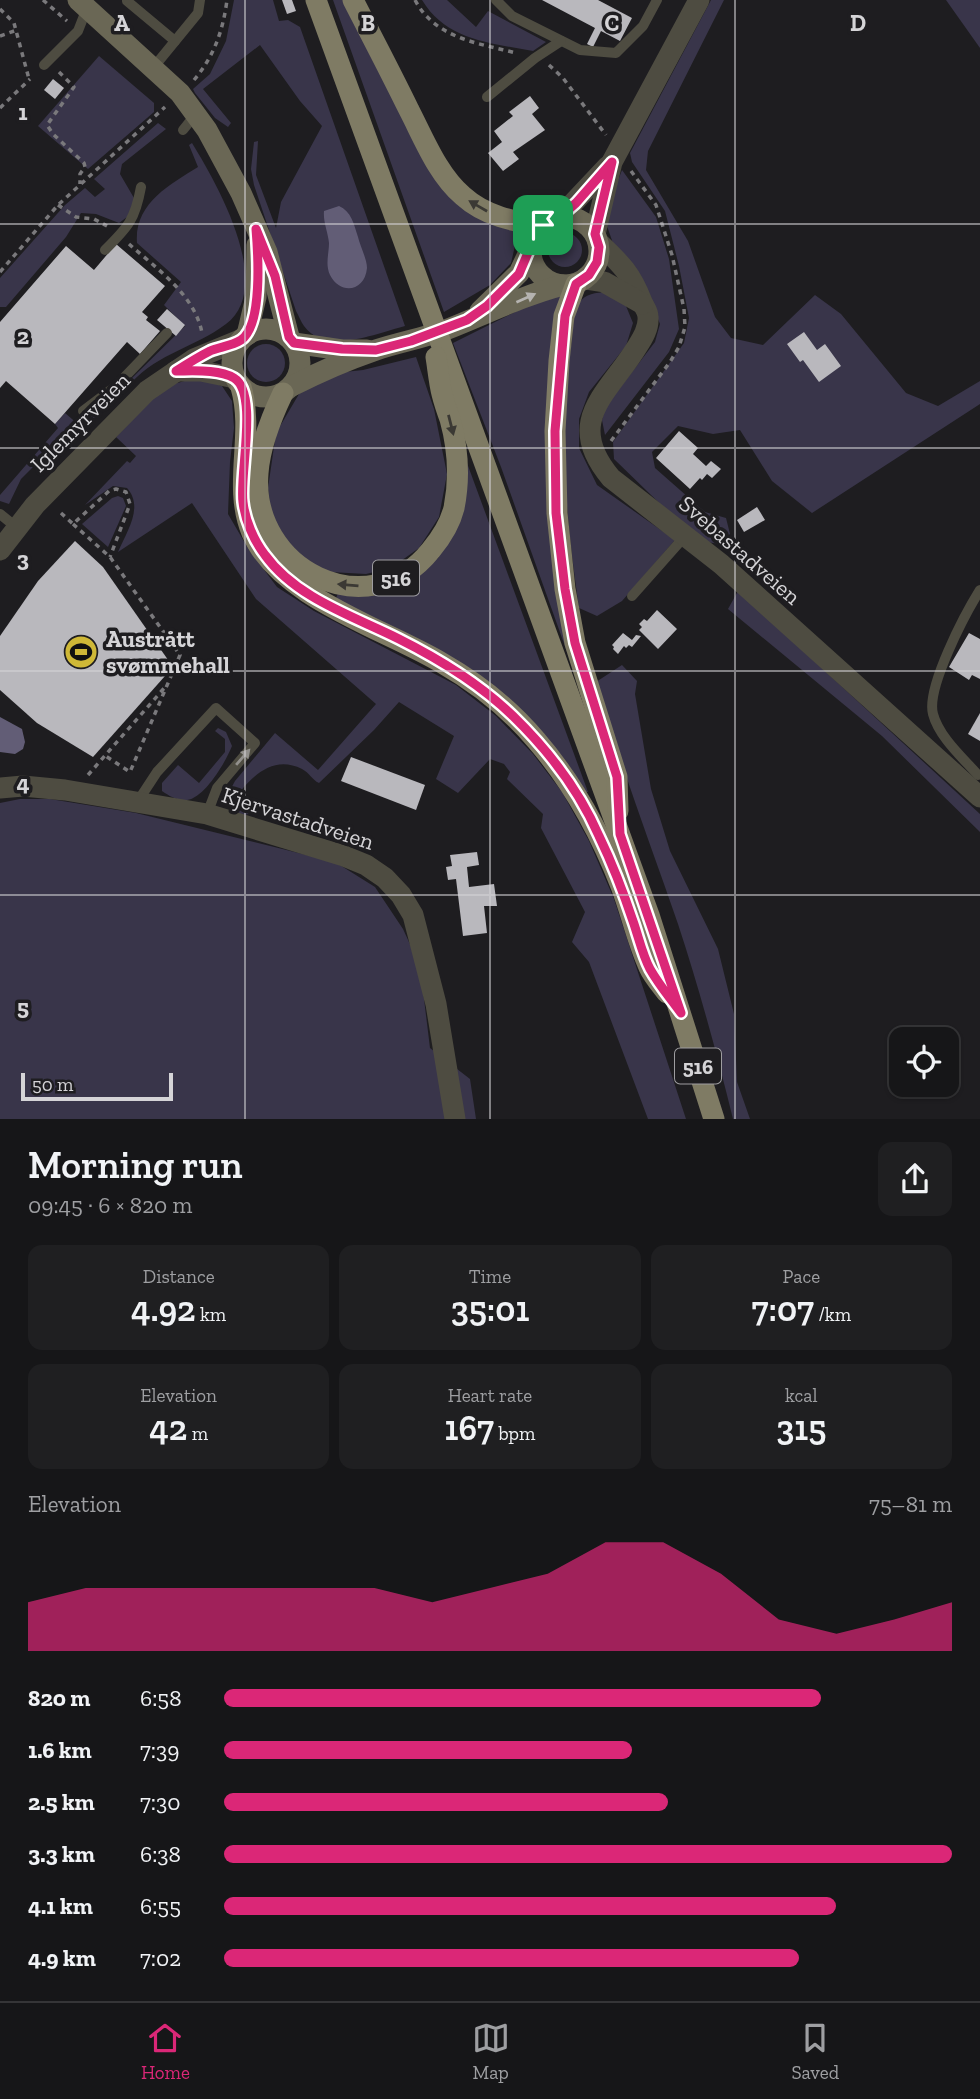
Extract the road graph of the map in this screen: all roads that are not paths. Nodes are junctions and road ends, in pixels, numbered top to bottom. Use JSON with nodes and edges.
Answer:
{"nodes":[{"id":1,"x":200,"y":0,"type":"edge"},
{"id":2,"x":316,"y":0,"type":"edge"},
{"id":3,"x":353,"y":0,"type":"edge"},
{"id":4,"x":496,"y":0,"type":"edge"},
{"id":5,"x":657,"y":0,"type":"edge"},
{"id":6,"x":699,"y":0,"type":"edge"},
{"id":7,"x":127,"y":1,"type":"edge"},
{"id":8,"x":83,"y":4,"type":"edge"},
{"id":9,"x":175,"y":41,"type":"junction"},
{"id":10,"x":561,"y":41,"type":"junction"},
{"id":11,"x":45,"y":64,"type":"road end"},
{"id":12,"x":153,"y":68,"type":"junction"},
{"id":13,"x":487,"y":97,"type":"dead end"},
{"id":14,"x":612,"y":162,"type":"junction"},
{"id":15,"x":141,"y":187,"type":"dead end"},
{"id":16,"x":551,"y":221,"type":"junction"},
{"id":17,"x":256,"y":229,"type":"junction"},
{"id":18,"x":597,"y":238,"type":"junction"},
{"id":19,"x":105,"y":250,"type":"dead end"},
{"id":20,"x":530,"y":250,"type":"junction"},
{"id":21,"x":575,"y":282,"type":"junction"},
{"id":22,"x":643,"y":304,"type":"junction"},
{"id":23,"x":488,"y":309,"type":"junction"},
{"id":24,"x":429,"y":310,"type":"junction"},
{"id":25,"x":167,"y":333,"type":"dead end"},
{"id":26,"x":244,"y":337,"type":"junction"},
{"id":27,"x":292,"y":340,"type":"junction"},
{"id":28,"x":376,"y":350,"type":"junction"},
{"id":29,"x":176,"y":371,"type":"junction"},
{"id":30,"x":238,"y":383,"type":"junction"},
{"id":31,"x":116,"y":386,"type":"junction"},
{"id":32,"x":288,"y":389,"type":"junction"},
{"id":33,"x":131,"y":406,"type":"junction"},
{"id":34,"x":83,"y":411,"type":"dead end"},
{"id":35,"x":8,"y":521,"type":"edge"},
{"id":36,"x":686,"y":535,"type":"junction"},
{"id":37,"x":0,"y":550,"type":"edge"},
{"id":38,"x":980,"y":590,"type":"edge"},
{"id":39,"x":632,"y":596,"type":"dead end"},
{"id":40,"x":0,"y":779,"type":"edge"},
{"id":41,"x":977,"y":783,"type":"edge"},
{"id":42,"x":23,"y":786,"type":"junction"},
{"id":43,"x":0,"y":789,"type":"edge"},
{"id":44,"x":138,"y":801,"type":"junction"},
{"id":45,"x":207,"y":814,"type":"junction"},
{"id":46,"x":620,"y":834,"type":"junction"},
{"id":47,"x":681,"y":1013,"type":"junction"},
{"id":48,"x":455,"y":1119,"type":"edge"},
{"id":49,"x":714,"y":1119,"type":"edge"}],
"edges":[{"from":1,"to":9,"type":"lane"},
{"from":2,"to":24,"type":"main road","number":"516"},
{"from":16,"to":3,"type":"main road","one_way":true},
{"from":4,"to":10,"type":"lane"},
{"from":5,"to":10,"type":"lane"},
{"from":6,"to":14,"type":"street"},
{"from":7,"to":9,"type":"lane"},
{"from":8,"to":11,"type":"lane"},
{"from":8,"to":12,"type":"main road"},
{"from":9,"to":12,"type":"lane"},
{"from":10,"to":13,"type":"lane"},
{"from":12,"to":17,"type":"main road"},
{"from":14,"to":16,"type":"street"},
{"from":14,"to":18,"type":"street"},
{"from":15,"to":19,"type":"lane"},
{"from":16,"to":18,"type":"main road"},
{"from":16,"to":20,"type":"main road"},
{"from":17,"to":26,"type":"main road"},
{"from":17,"to":27,"type":"main road"},
{"from":18,"to":21,"type":"main road"},
{"from":18,"to":22,"type":"street","name":"Svebastadveien"},
{"from":20,"to":21,"type":"main road"},
{"from":20,"to":23,"type":"main road"},
{"from":21,"to":22,"type":"street"},
{"from":23,"to":21,"type":"main road","one_way":true},
{"from":21,"to":46,"type":"main road","number":"516"},
{"from":22,"to":36,"type":"street","name":"Svebastadveien"},
{"from":23,"to":28,"type":"main road"},
{"from":24,"to":32,"type":"main road","number":"516","one_way":true},
{"from":24,"to":46,"type":"main road","number":"516"},
{"from":25,"to":31,"type":"lane"},
{"from":26,"to":27,"type":"main road"},
{"from":26,"to":29,"type":"street","name":"Iglemyrveien"},
{"from":26,"to":30,"type":"main road"},
{"from":27,"to":28,"type":"main road"},
{"from":27,"to":32,"type":"main road"},
{"from":28,"to":32,"type":"main road"},
{"from":29,"to":30,"type":"street"},
{"from":29,"to":33,"type":"street","name":"Iglemyrveien"},
{"from":30,"to":32,"type":"main road"},
{"from":30,"to":47,"type":"main road","number":"516"},
{"from":31,"to":33,"type":"lane"},
{"from":31,"to":34,"type":"lane"},
{"from":33,"to":35,"type":"street","name":"Iglemyrveien"},
{"from":35,"to":37,"type":"street","name":"Iglemyrveien"},
{"from":36,"to":39,"type":"lane"},
{"from":36,"to":41,"type":"street","name":"Svebastadveien"},
{"from":38,"to":41,"type":"lane"},
{"from":40,"to":42,"type":"street","name":"Kjervastadveien"},
{"from":42,"to":43,"type":"street","name":"Kjervastadveien"},
{"from":42,"to":44,"type":"street","name":"Kjervastadveien"},
{"from":44,"to":45,"type":"street","name":"Kjervastadveien"},
{"from":45,"to":44,"type":"lane","one_way":true},
{"from":45,"to":48,"type":"street","name":"Kjervastadveien"},
{"from":46,"to":47,"type":"main road","number":"516"},
{"from":47,"to":49,"type":"main road","number":"516"}]}
